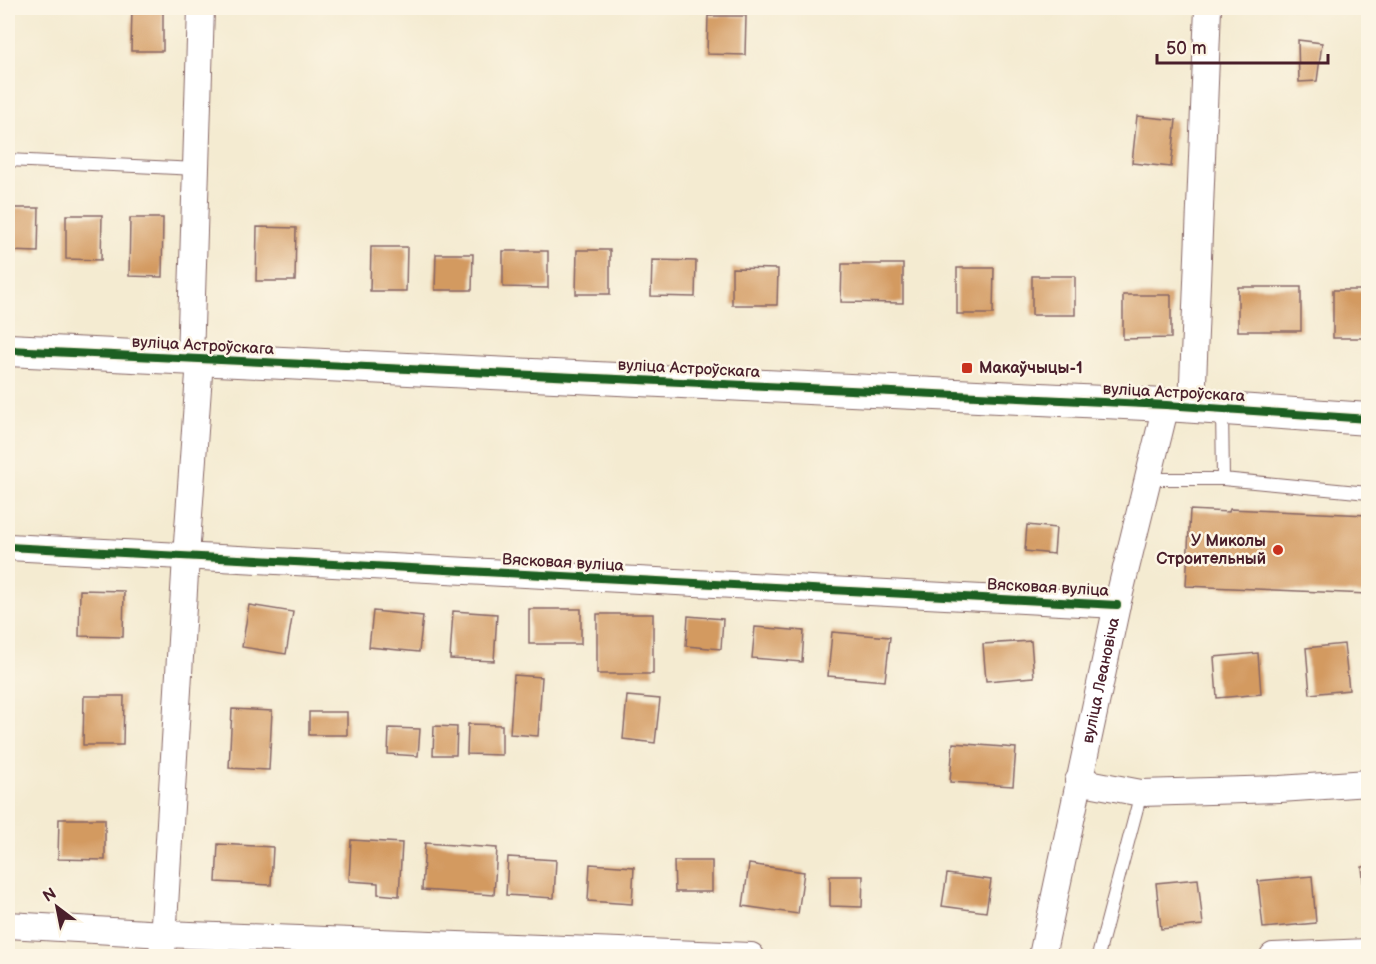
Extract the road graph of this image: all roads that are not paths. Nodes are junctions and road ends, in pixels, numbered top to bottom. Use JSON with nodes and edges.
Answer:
{"nodes":[{"id":1,"x":201,"y":8,"type":"edge"},
{"id":2,"x":1208,"y":8,"type":"edge"},
{"id":3,"x":8,"y":160,"type":"edge"},
{"id":4,"x":197,"y":169,"type":"junction"},
{"id":5,"x":8,"y":350,"type":"edge"},
{"id":6,"x":195,"y":360,"type":"junction"},
{"id":7,"x":1193,"y":407,"type":"junction"},
{"id":8,"x":1368,"y":419,"type":"edge"},
{"id":9,"x":1148,"y":479,"type":"junction"},
{"id":10,"x":1223,"y":479,"type":"junction"},
{"id":11,"x":1368,"y":493,"type":"edge"},
{"id":12,"x":8,"y":547,"type":"edge"},
{"id":13,"x":186,"y":557,"type":"junction"},
{"id":14,"x":1117,"y":605,"type":"junction"},
{"id":15,"x":1078,"y":781,"type":"junction"},
{"id":16,"x":1368,"y":783,"type":"edge"},
{"id":17,"x":1141,"y":793,"type":"junction"},
{"id":18,"x":8,"y":925,"type":"edge"},
{"id":19,"x":163,"y":945,"type":"edge"},
{"id":20,"x":1368,"y":952,"type":"edge"},
{"id":21,"x":751,"y":957,"type":"edge"},
{"id":22,"x":1042,"y":957,"type":"edge"},
{"id":23,"x":1098,"y":957,"type":"edge"},
{"id":24,"x":1273,"y":957,"type":"edge"}],
"edges":[{"from":1,"to":4,"type":"street"},
{"from":2,"to":7,"type":"street","name":"вуліца Леановіча"},
{"from":3,"to":4,"type":"lane"},
{"from":4,"to":6,"type":"street"},
{"from":5,"to":6,"type":"street","name":"вуліца Астроўскага"},
{"from":6,"to":7,"type":"street","name":"вуліца Астроўскага"},
{"from":6,"to":13,"type":"street"},
{"from":7,"to":8,"type":"street","name":"вуліца Астроўскага"},
{"from":7,"to":9,"type":"street","name":"вуліца Леановіча"},
{"from":7,"to":10,"type":"lane"},
{"from":9,"to":10,"type":"lane"},
{"from":9,"to":14,"type":"street","name":"вуліца Леановіча"},
{"from":10,"to":11,"type":"lane"},
{"from":12,"to":13,"type":"street","name":"Вясковая вуліца"},
{"from":13,"to":14,"type":"street","name":"Вясковая вуліца"},
{"from":13,"to":19,"type":"street"},
{"from":14,"to":15,"type":"street","name":"вуліца Леановіча"},
{"from":15,"to":17,"type":"street"},
{"from":15,"to":22,"type":"street","name":"вуліца Леановіча"},
{"from":16,"to":17,"type":"street"},
{"from":17,"to":23,"type":"lane"},
{"from":18,"to":19,"type":"street"},
{"from":19,"to":21,"type":"street"},
{"from":20,"to":24,"type":"street"}]}
